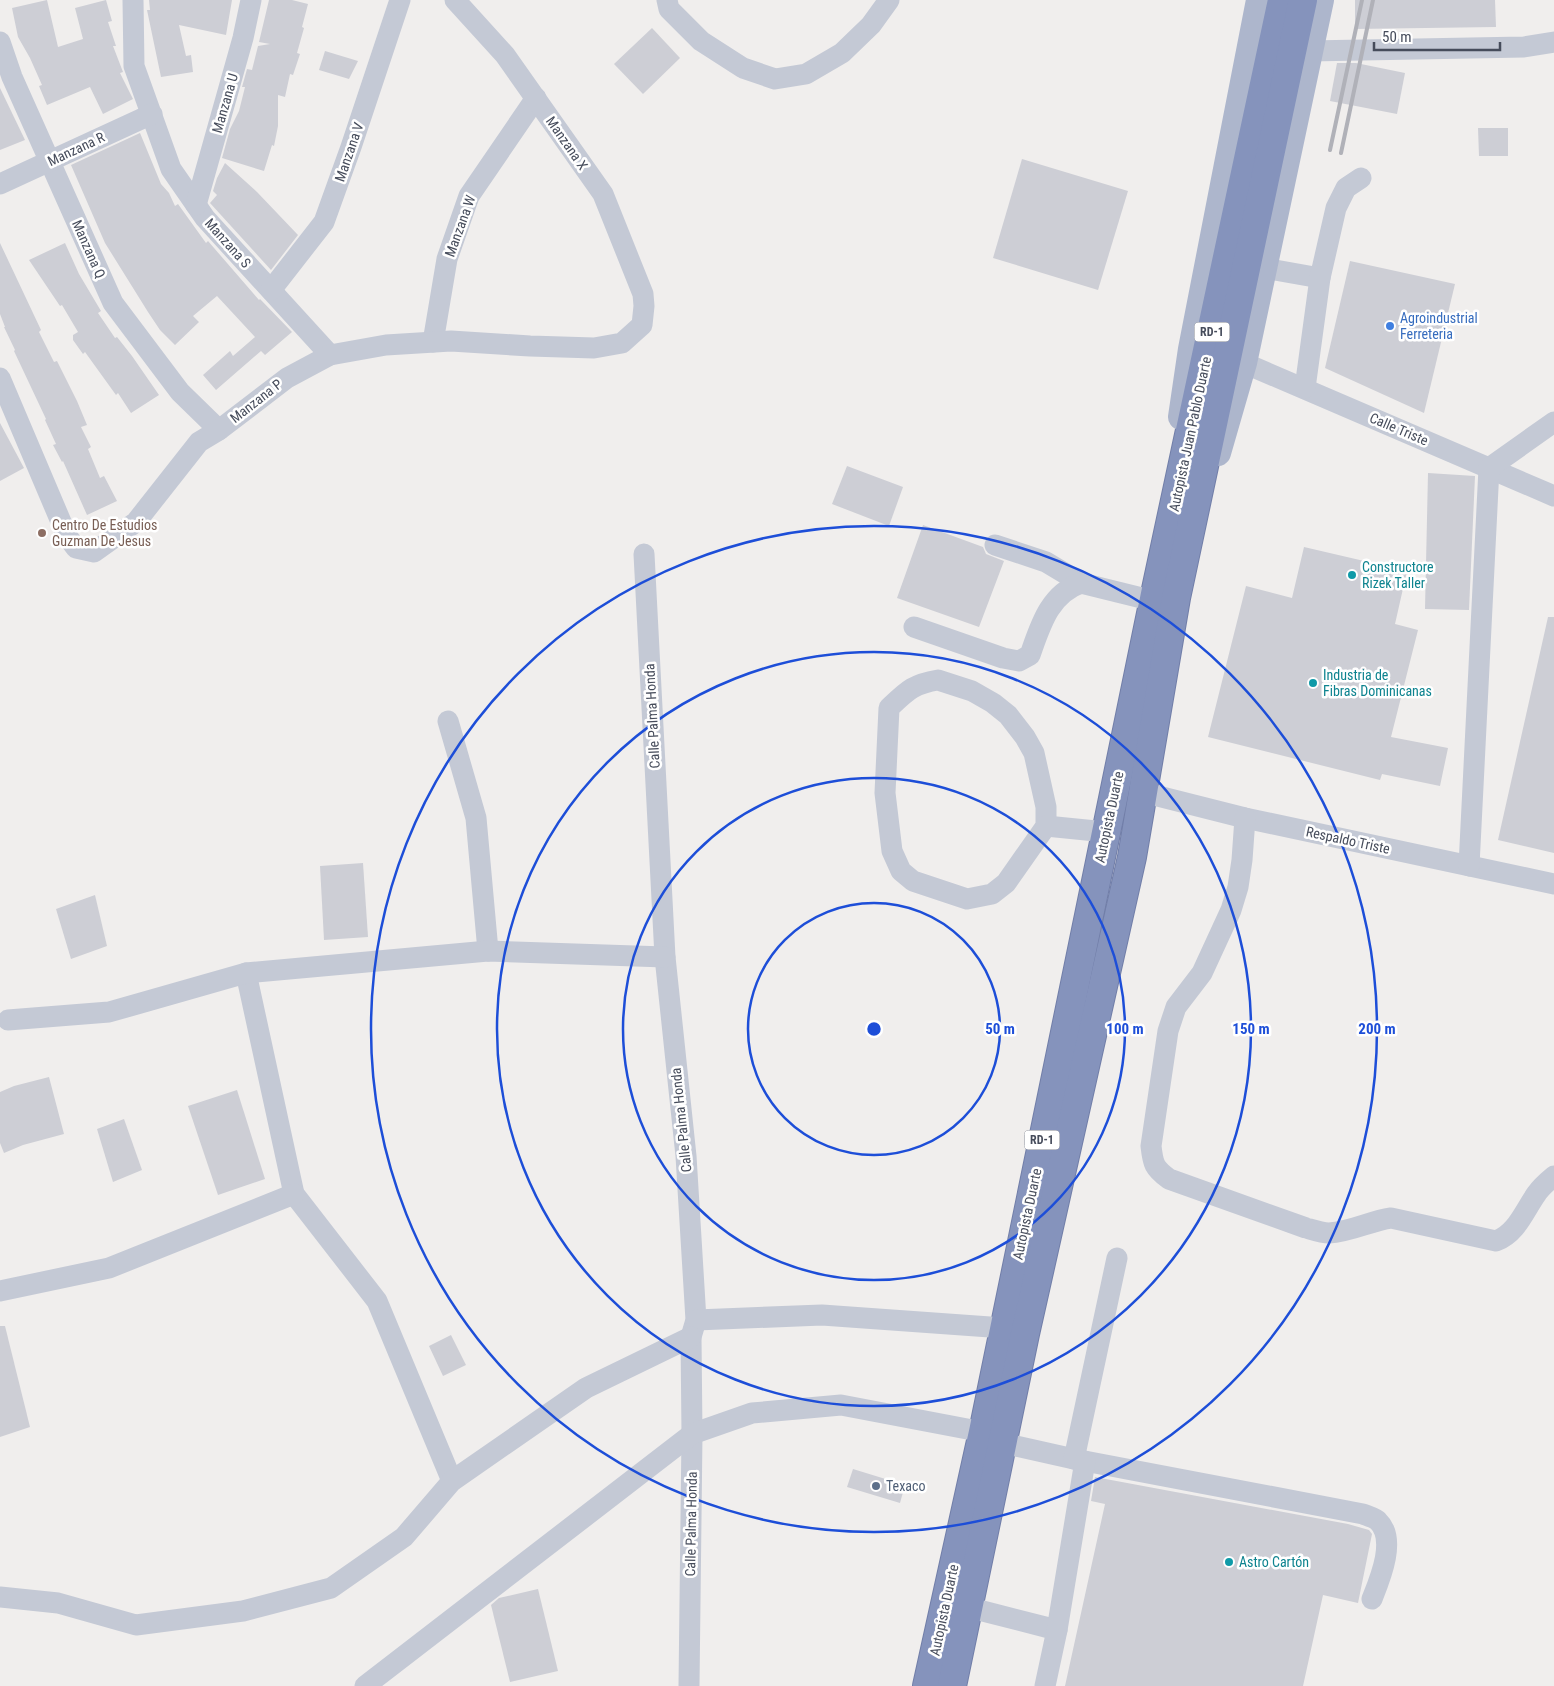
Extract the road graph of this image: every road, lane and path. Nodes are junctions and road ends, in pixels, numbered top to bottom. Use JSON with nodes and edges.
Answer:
{"nodes":[{"id":1,"x":133,"y":0,"type":"edge"},
{"id":2,"x":251,"y":0,"type":"edge"},
{"id":3,"x":400,"y":0,"type":"edge"},
{"id":4,"x":455,"y":0,"type":"edge"},
{"id":5,"x":667,"y":0,"type":"edge"},
{"id":6,"x":889,"y":0,"type":"edge"},
{"id":7,"x":1258,"y":0,"type":"edge"},
{"id":8,"x":1282,"y":0,"type":"edge"},
{"id":9,"x":1303,"y":0,"type":"edge"},
{"id":10,"x":1321,"y":0,"type":"edge"},
{"id":11,"x":0,"y":42,"type":"edge"},
{"id":12,"x":1554,"y":42,"type":"edge"},
{"id":13,"x":1309,"y":51,"type":"junction"},
{"id":14,"x":1278,"y":73,"type":"junction"},
{"id":15,"x":536,"y":98,"type":"junction"},
{"id":16,"x":152,"y":114,"type":"junction"},
{"id":17,"x":50,"y":162,"type":"junction"},
{"id":18,"x":1361,"y":178,"type":"dead end"},
{"id":19,"x":0,"y":184,"type":"edge"},
{"id":20,"x":196,"y":205,"type":"junction"},
{"id":21,"x":1264,"y":268,"type":"junction"},
{"id":22,"x":1320,"y":278,"type":"junction"},
{"id":23,"x":271,"y":290,"type":"junction"},
{"id":24,"x":644,"y":306,"type":"joint"},
{"id":25,"x":433,"y":342,"type":"junction"},
{"id":26,"x":330,"y":355,"type":"junction"},
{"id":27,"x":1244,"y":363,"type":"junction"},
{"id":28,"x":0,"y":378,"type":"edge"},
{"id":29,"x":1305,"y":388,"type":"junction"},
{"id":30,"x":1554,"y":422,"type":"edge"},
{"id":31,"x":218,"y":430,"type":"junction"},
{"id":32,"x":1488,"y":468,"type":"junction"},
{"id":33,"x":1554,"y":496,"type":"edge"},
{"id":34,"x":995,"y":545,"type":"dead end"},
{"id":35,"x":644,"y":554,"type":"dead end"},
{"id":36,"x":1080,"y":583,"type":"junction"},
{"id":37,"x":1162,"y":598,"type":"junction"},
{"id":38,"x":914,"y":627,"type":"dead end"},
{"id":39,"x":448,"y":721,"type":"dead end"},
{"id":40,"x":1142,"y":792,"type":"junction"},
{"id":41,"x":1245,"y":818,"type":"junction"},
{"id":42,"x":1046,"y":826,"type":"junction"},
{"id":43,"x":1106,"y":832,"type":"junction"},
{"id":44,"x":1468,"y":866,"type":"junction"},
{"id":45,"x":1554,"y":884,"type":"edge"},
{"id":46,"x":488,"y":951,"type":"junction"},
{"id":47,"x":665,"y":958,"type":"junction"},
{"id":48,"x":246,"y":973,"type":"junction"},
{"id":49,"x":8,"y":1020,"type":"dead end"},
{"id":50,"x":1554,"y":1176,"type":"edge"},
{"id":51,"x":294,"y":1194,"type":"junction"},
{"id":52,"x":1117,"y":1258,"type":"dead end"},
{"id":53,"x":0,"y":1291,"type":"edge"},
{"id":54,"x":1004,"y":1328,"type":"junction"},
{"id":55,"x":693,"y":1329,"type":"junction"},
{"id":56,"x":692,"y":1434,"type":"junction"},
{"id":57,"x":992,"y":1437,"type":"junction"},
{"id":58,"x":1080,"y":1460,"type":"junction"},
{"id":59,"x":452,"y":1481,"type":"junction"},
{"id":60,"x":0,"y":1597,"type":"edge"},
{"id":61,"x":1372,"y":1599,"type":"dead end"},
{"id":62,"x":967,"y":1608,"type":"junction"},
{"id":63,"x":1057,"y":1630,"type":"junction"},
{"id":64,"x":365,"y":1686,"type":"edge"},
{"id":65,"x":689,"y":1686,"type":"edge"},
{"id":66,"x":927,"y":1686,"type":"edge"},
{"id":67,"x":952,"y":1686,"type":"edge"},
{"id":68,"x":1045,"y":1686,"type":"edge"}],
"edges":[{"from":1,"to":16,"type":"street","name":"Manzana S"},
{"from":2,"to":20,"type":"street","name":"Manzana U"},
{"from":3,"to":23,"type":"street","name":"Manzana V"},
{"from":4,"to":15,"type":"street","name":"Manzana X"},
{"from":5,"to":6,"type":"street"},
{"from":7,"to":37,"type":"main road"},
{"from":8,"to":14,"type":"highway","number":"RD-1"},
{"from":9,"to":14,"type":"highway","number":"RD-1"},
{"from":10,"to":13,"type":"main road"},
{"from":11,"to":17,"type":"street","name":"Manzana Q"},
{"from":12,"to":13,"type":"street"},
{"from":13,"to":21,"type":"main road"},
{"from":14,"to":37,"type":"highway","name":"Autopista Juan Pablo Duarte","number":"RD-1"},
{"from":15,"to":24,"type":"street","name":"Manzana X"},
{"from":15,"to":25,"type":"street","name":"Manzana W"},
{"from":16,"to":17,"type":"street","name":"Manzana R"},
{"from":16,"to":20,"type":"street","name":"Manzana S"},
{"from":17,"to":19,"type":"street","name":"Manzana R"},
{"from":17,"to":31,"type":"street","name":"Manzana Q"},
{"from":18,"to":22,"type":"street"},
{"from":20,"to":23,"type":"street","name":"Manzana S"},
{"from":21,"to":22,"type":"street"},
{"from":21,"to":27,"type":"main road"},
{"from":22,"to":29,"type":"street"},
{"from":23,"to":26,"type":"street","name":"Manzana S"},
{"from":24,"to":25,"type":"street","name":"Manzana P"},
{"from":25,"to":26,"type":"street","name":"Manzana P"},
{"from":26,"to":31,"type":"street","name":"Manzana P"},
{"from":27,"to":29,"type":"street","name":"Calle Triste"},
{"from":27,"to":37,"type":"main road"},
{"from":28,"to":31,"type":"street","name":"Manzana P"},
{"from":29,"to":32,"type":"street","name":"Calle Triste"},
{"from":30,"to":32,"type":"street"},
{"from":32,"to":33,"type":"street","name":"Calle Triste"},
{"from":32,"to":44,"type":"street"},
{"from":34,"to":36,"type":"street"},
{"from":35,"to":47,"type":"street","name":"Calle Palma Honda"},
{"from":36,"to":37,"type":"street"},
{"from":36,"to":38,"type":"street"},
{"from":37,"to":40,"type":"highway","name":"Autopista Duarte","number":"RD-1"},
{"from":37,"to":43,"type":"highway","name":"Autopista Duarte","number":"RD-1"},
{"from":39,"to":46,"type":"street"},
{"from":40,"to":41,"type":"street","name":"Respaldo Triste"},
{"from":40,"to":57,"type":"highway","name":"Autopista Duarte","number":"RD-1"},
{"from":41,"to":44,"type":"street","name":"Respaldo Triste"},
{"from":41,"to":50,"type":"street"},
{"from":42,"to":42,"type":"street"},
{"from":42,"to":43,"type":"street"},
{"from":43,"to":54,"type":"highway","name":"Autopista Duarte","number":"RD-1"},
{"from":44,"to":45,"type":"street","name":"Respaldo Triste"},
{"from":46,"to":47,"type":"street"},
{"from":46,"to":48,"type":"street"},
{"from":47,"to":55,"type":"street","name":"Calle Palma Honda"},
{"from":48,"to":49,"type":"street"},
{"from":48,"to":51,"type":"street"},
{"from":51,"to":53,"type":"street"},
{"from":51,"to":59,"type":"street"},
{"from":52,"to":58,"type":"street"},
{"from":54,"to":55,"type":"street"},
{"from":54,"to":57,"type":"highway","name":"Autopista Duarte","number":"RD-1"},
{"from":55,"to":56,"type":"street","name":"Calle Palma Honda"},
{"from":55,"to":59,"type":"street"},
{"from":56,"to":57,"type":"street"},
{"from":56,"to":64,"type":"street"},
{"from":56,"to":65,"type":"street","name":"Calle Palma Honda"},
{"from":57,"to":58,"type":"street"},
{"from":57,"to":62,"type":"highway","name":"Autopista Duarte","number":"RD-1"},
{"from":57,"to":66,"type":"highway","name":"Autopista Duarte","number":"RD-1"},
{"from":58,"to":61,"type":"street"},
{"from":58,"to":63,"type":"street"},
{"from":59,"to":60,"type":"street"},
{"from":62,"to":63,"type":"street"},
{"from":62,"to":67,"type":"highway","name":"Autopista Duarte","number":"RD-1"},
{"from":63,"to":68,"type":"street"}]}
